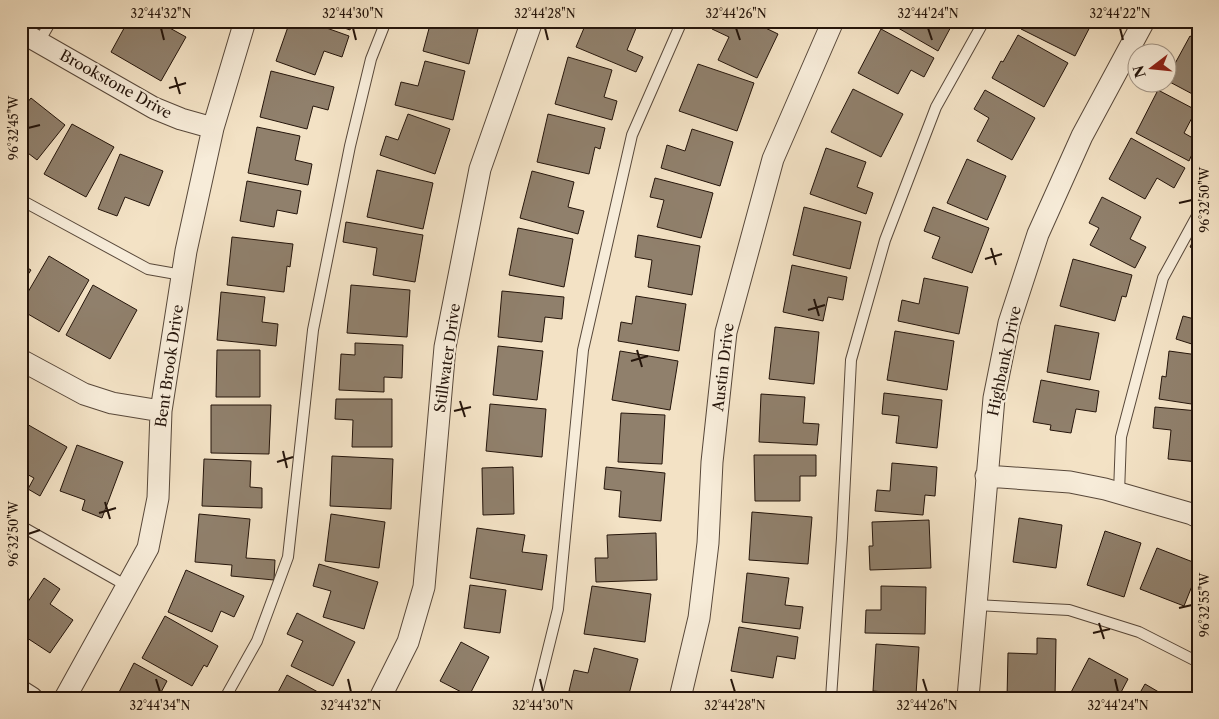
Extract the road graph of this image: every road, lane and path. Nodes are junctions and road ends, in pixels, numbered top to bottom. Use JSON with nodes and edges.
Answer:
{"nodes":[{"id":1,"x":51,"y":21,"type":"edge"},
{"id":2,"x":246,"y":21,"type":"edge"},
{"id":3,"x":386,"y":21,"type":"edge"},
{"id":4,"x":532,"y":21,"type":"edge"},
{"id":5,"x":682,"y":21,"type":"edge"},
{"id":6,"x":833,"y":21,"type":"edge"},
{"id":7,"x":984,"y":21,"type":"edge"},
{"id":8,"x":1144,"y":21,"type":"edge"},
{"id":9,"x":30,"y":37,"type":"edge"},
{"id":10,"x":214,"y":128,"type":"junction"},
{"id":11,"x":21,"y":200,"type":"edge"},
{"id":12,"x":1198,"y":214,"type":"edge"},
{"id":13,"x":182,"y":275,"type":"junction"},
{"id":14,"x":21,"y":360,"type":"edge"},
{"id":15,"x":161,"y":411,"type":"junction"},
{"id":16,"x":986,"y":476,"type":"junction"},
{"id":17,"x":1119,"y":493,"type":"junction"},
{"id":18,"x":1198,"y":517,"type":"edge"},
{"id":19,"x":21,"y":526,"type":"edge"},
{"id":20,"x":127,"y":586,"type":"junction"},
{"id":21,"x":976,"y":605,"type":"junction"},
{"id":22,"x":1198,"y":662,"type":"edge"},
{"id":23,"x":21,"y":691,"type":"edge"},
{"id":24,"x":32,"y":698,"type":"edge"},
{"id":25,"x":65,"y":698,"type":"edge"},
{"id":26,"x":224,"y":698,"type":"edge"},
{"id":27,"x":380,"y":698,"type":"edge"},
{"id":28,"x":536,"y":698,"type":"edge"},
{"id":29,"x":680,"y":698,"type":"edge"},
{"id":30,"x":831,"y":698,"type":"edge"},
{"id":31,"x":968,"y":698,"type":"edge"}],
"edges":[{"from":1,"to":9,"type":"lane"},
{"from":2,"to":10,"type":"street","name":"Bent Brook Drive"},
{"from":3,"to":26,"type":"lane"},
{"from":4,"to":27,"type":"street","name":"Stillwater Drive"},
{"from":5,"to":28,"type":"lane"},
{"from":6,"to":29,"type":"street","name":"Austin Drive"},
{"from":7,"to":30,"type":"lane"},
{"from":8,"to":16,"type":"street","name":"Highbank Drive"},
{"from":9,"to":10,"type":"street","name":"Brookstone Drive"},
{"from":10,"to":13,"type":"street","name":"Bent Brook Drive"},
{"from":11,"to":13,"type":"lane"},
{"from":12,"to":17,"type":"lane"},
{"from":13,"to":15,"type":"street","name":"Bent Brook Drive"},
{"from":14,"to":15,"type":"street"},
{"from":15,"to":20,"type":"street","name":"Bent Brook Drive"},
{"from":16,"to":17,"type":"street"},
{"from":16,"to":21,"type":"street","name":"Highbank Drive"},
{"from":17,"to":18,"type":"street"},
{"from":19,"to":20,"type":"lane"},
{"from":20,"to":25,"type":"street","name":"Bent Brook Drive"},
{"from":21,"to":22,"type":"lane"},
{"from":21,"to":31,"type":"street","name":"Highbank Drive"},
{"from":23,"to":24,"type":"street"}]}
